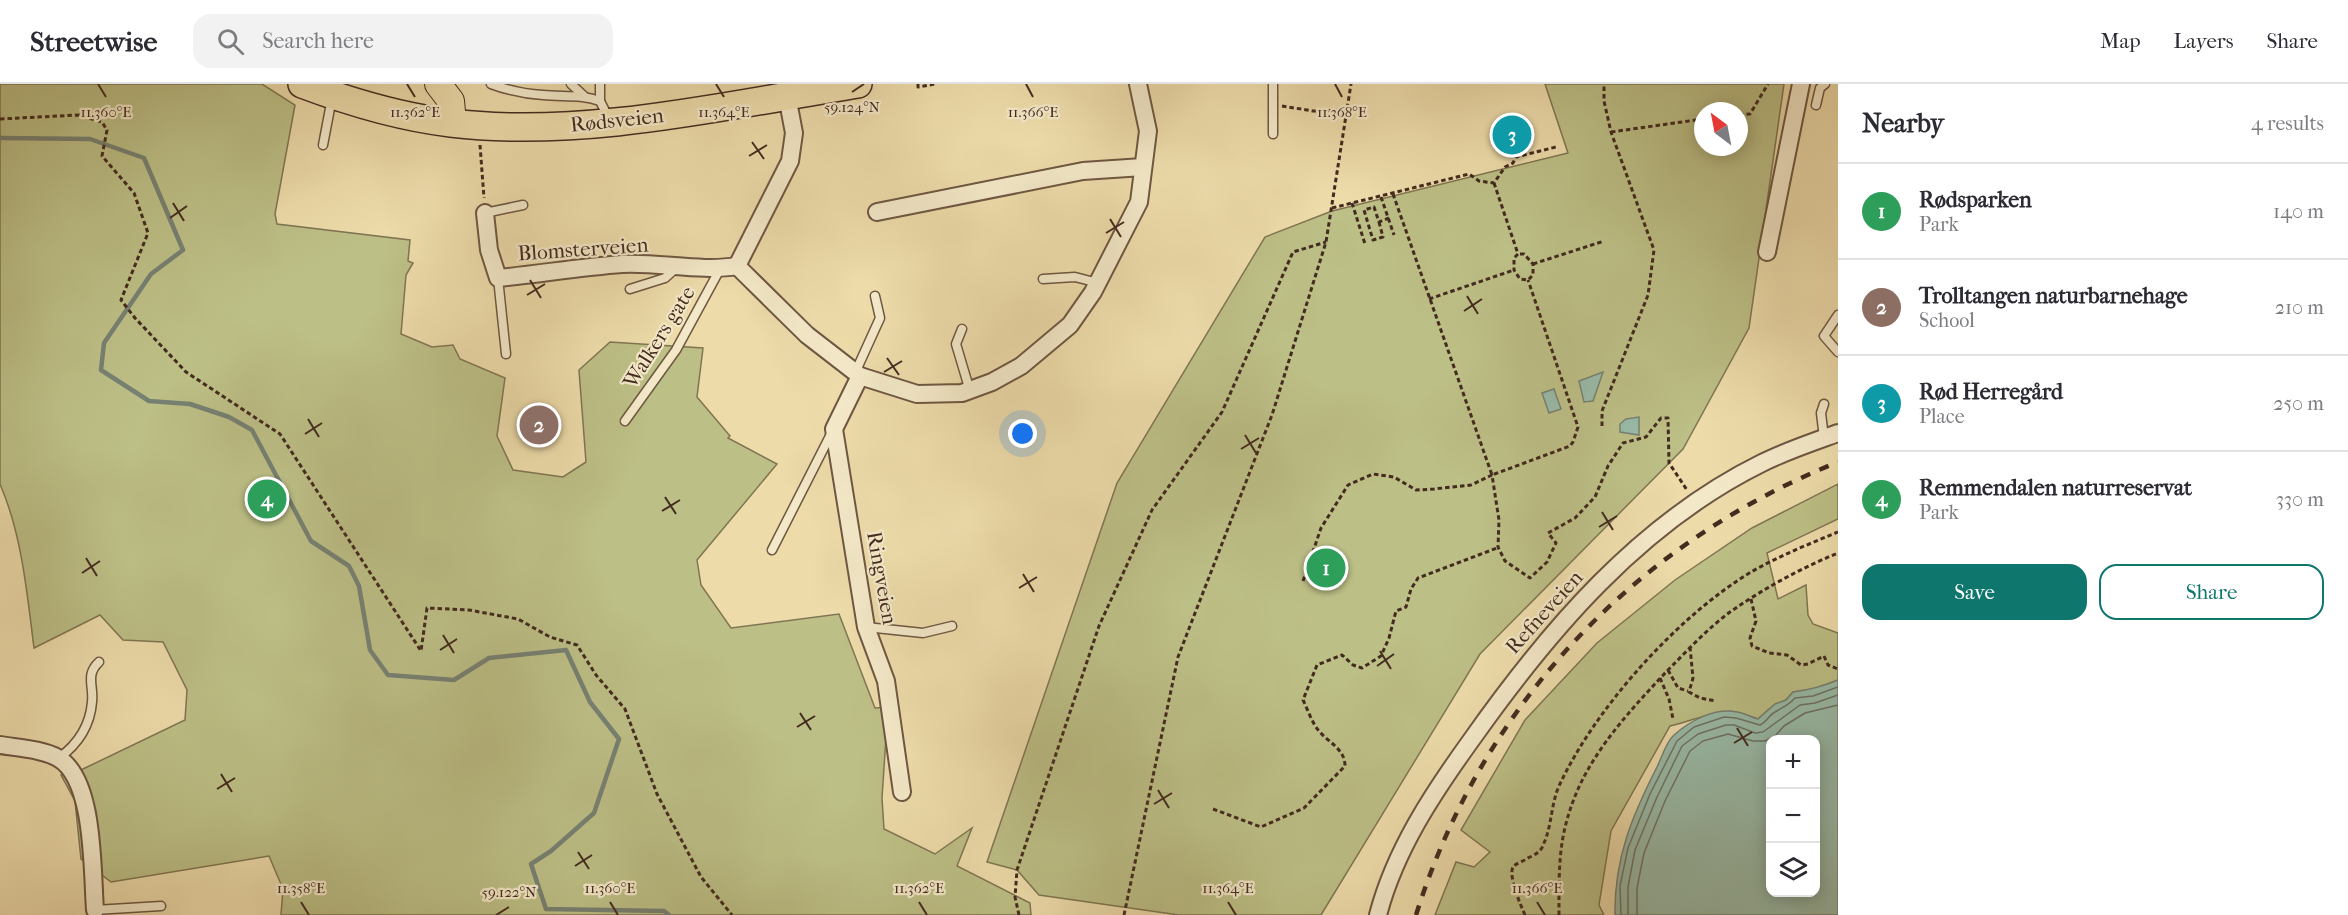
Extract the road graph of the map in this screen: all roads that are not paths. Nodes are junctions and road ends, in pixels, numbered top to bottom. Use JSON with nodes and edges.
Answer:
{"nodes":[{"id":1,"x":302,"y":84,"type":"edge"},
{"id":2,"x":491,"y":84,"type":"edge"},
{"id":3,"x":571,"y":84,"type":"edge"},
{"id":4,"x":600,"y":84,"type":"edge"},
{"id":5,"x":858,"y":84,"type":"edge"},
{"id":6,"x":1138,"y":84,"type":"edge"},
{"id":7,"x":1273,"y":84,"type":"edge"},
{"id":8,"x":1800,"y":84,"type":"edge"},
{"id":9,"x":1825,"y":84,"type":"edge"},
{"id":10,"x":434,"y":85,"type":"edge"},
{"id":11,"x":332,"y":95,"type":"junction"},
{"id":12,"x":584,"y":96,"type":"junction"},
{"id":13,"x":787,"y":96,"type":"junction"},
{"id":14,"x":1816,"y":105,"type":"dead end"},
{"id":15,"x":605,"y":112,"type":"junction"},
{"id":16,"x":424,"y":119,"type":"junction"},
{"id":17,"x":466,"y":124,"type":"junction"},
{"id":18,"x":1273,"y":134,"type":"dead end"},
{"id":19,"x":323,"y":145,"type":"dead end"},
{"id":20,"x":1143,"y":166,"type":"junction"},
{"id":21,"x":523,"y":205,"type":"dead end"},
{"id":22,"x":877,"y":212,"type":"dead end"},
{"id":23,"x":485,"y":213,"type":"joint"},
{"id":24,"x":1767,"y":252,"type":"dead end"},
{"id":25,"x":678,"y":266,"type":"junction"},
{"id":26,"x":737,"y":267,"type":"junction"},
{"id":27,"x":720,"y":269,"type":"junction"},
{"id":28,"x":498,"y":278,"type":"junction"},
{"id":29,"x":1042,"y":279,"type":"dead end"},
{"id":30,"x":1098,"y":283,"type":"junction"},
{"id":31,"x":630,"y":289,"type":"dead end"},
{"id":32,"x":875,"y":296,"type":"dead end"},
{"id":33,"x":1838,"y":315,"type":"edge"},
{"id":34,"x":962,"y":330,"type":"dead end"},
{"id":35,"x":1838,"y":352,"type":"edge"},
{"id":36,"x":506,"y":354,"type":"dead end"},
{"id":37,"x":858,"y":375,"type":"junction"},
{"id":38,"x":970,"y":392,"type":"junction"},
{"id":39,"x":1824,"y":404,"type":"dead end"},
{"id":40,"x":625,"y":421,"type":"dead end"},
{"id":41,"x":834,"y":429,"type":"junction"},
{"id":42,"x":1831,"y":435,"type":"edge"},
{"id":43,"x":772,"y":550,"type":"dead end"},
{"id":44,"x":952,"y":626,"type":"dead end"},
{"id":45,"x":866,"y":627,"type":"junction"},
{"id":46,"x":99,"y":662,"type":"dead end"},
{"id":47,"x":0,"y":745,"type":"edge"},
{"id":48,"x":59,"y":758,"type":"junction"},
{"id":49,"x":902,"y":792,"type":"dead end"},
{"id":50,"x":161,"y":906,"type":"dead end"},
{"id":51,"x":95,"y":912,"type":"edge"},
{"id":52,"x":1378,"y":915,"type":"edge"}],
"edges":[{"from":1,"to":11,"type":"highway","name":"Rødsveien"},
{"from":2,"to":12,"type":"lane"},
{"from":3,"to":12,"type":"lane"},
{"from":4,"to":15,"type":"lane"},
{"from":5,"to":13,"type":"highway","name":"Rødsveien"},
{"from":6,"to":20,"type":"street"},
{"from":7,"to":18,"type":"lane"},
{"from":8,"to":24,"type":"street"},
{"from":9,"to":14,"type":"lane"},
{"from":10,"to":16,"type":"main road"},
{"from":10,"to":17,"type":"main road"},
{"from":11,"to":16,"type":"highway","name":"Rødsveien"},
{"from":11,"to":19,"type":"lane"},
{"from":12,"to":15,"type":"lane"},
{"from":13,"to":15,"type":"highway","name":"Rødsveien"},
{"from":13,"to":26,"type":"street"},
{"from":15,"to":17,"type":"highway","name":"Rødsveien"},
{"from":16,"to":17,"type":"highway","name":"Rødsveien"},
{"from":20,"to":22,"type":"street"},
{"from":20,"to":30,"type":"street"},
{"from":21,"to":23,"type":"lane"},
{"from":23,"to":28,"type":"street","name":"Blomsterveien"},
{"from":25,"to":27,"type":"street","name":"Blomsterveien"},
{"from":25,"to":28,"type":"street","name":"Blomsterveien"},
{"from":25,"to":31,"type":"lane"},
{"from":26,"to":27,"type":"street","name":"Blomsterveien"},
{"from":26,"to":37,"type":"street"},
{"from":27,"to":40,"type":"lane","name":"Walkers gate"},
{"from":28,"to":36,"type":"lane"},
{"from":29,"to":30,"type":"lane"},
{"from":30,"to":38,"type":"street"},
{"from":32,"to":37,"type":"lane"},
{"from":33,"to":35,"type":"lane"},
{"from":34,"to":38,"type":"lane"},
{"from":37,"to":38,"type":"street"},
{"from":37,"to":41,"type":"street"},
{"from":39,"to":42,"type":"lane"},
{"from":41,"to":43,"type":"lane"},
{"from":41,"to":45,"type":"street","name":"Ringveien"},
{"from":42,"to":52,"type":"street","name":"Refneveien"},
{"from":44,"to":45,"type":"lane"},
{"from":45,"to":49,"type":"street","name":"Ringveien"},
{"from":46,"to":48,"type":"lane"},
{"from":47,"to":48,"type":"street"},
{"from":48,"to":51,"type":"street"},
{"from":50,"to":51,"type":"lane"}]}
